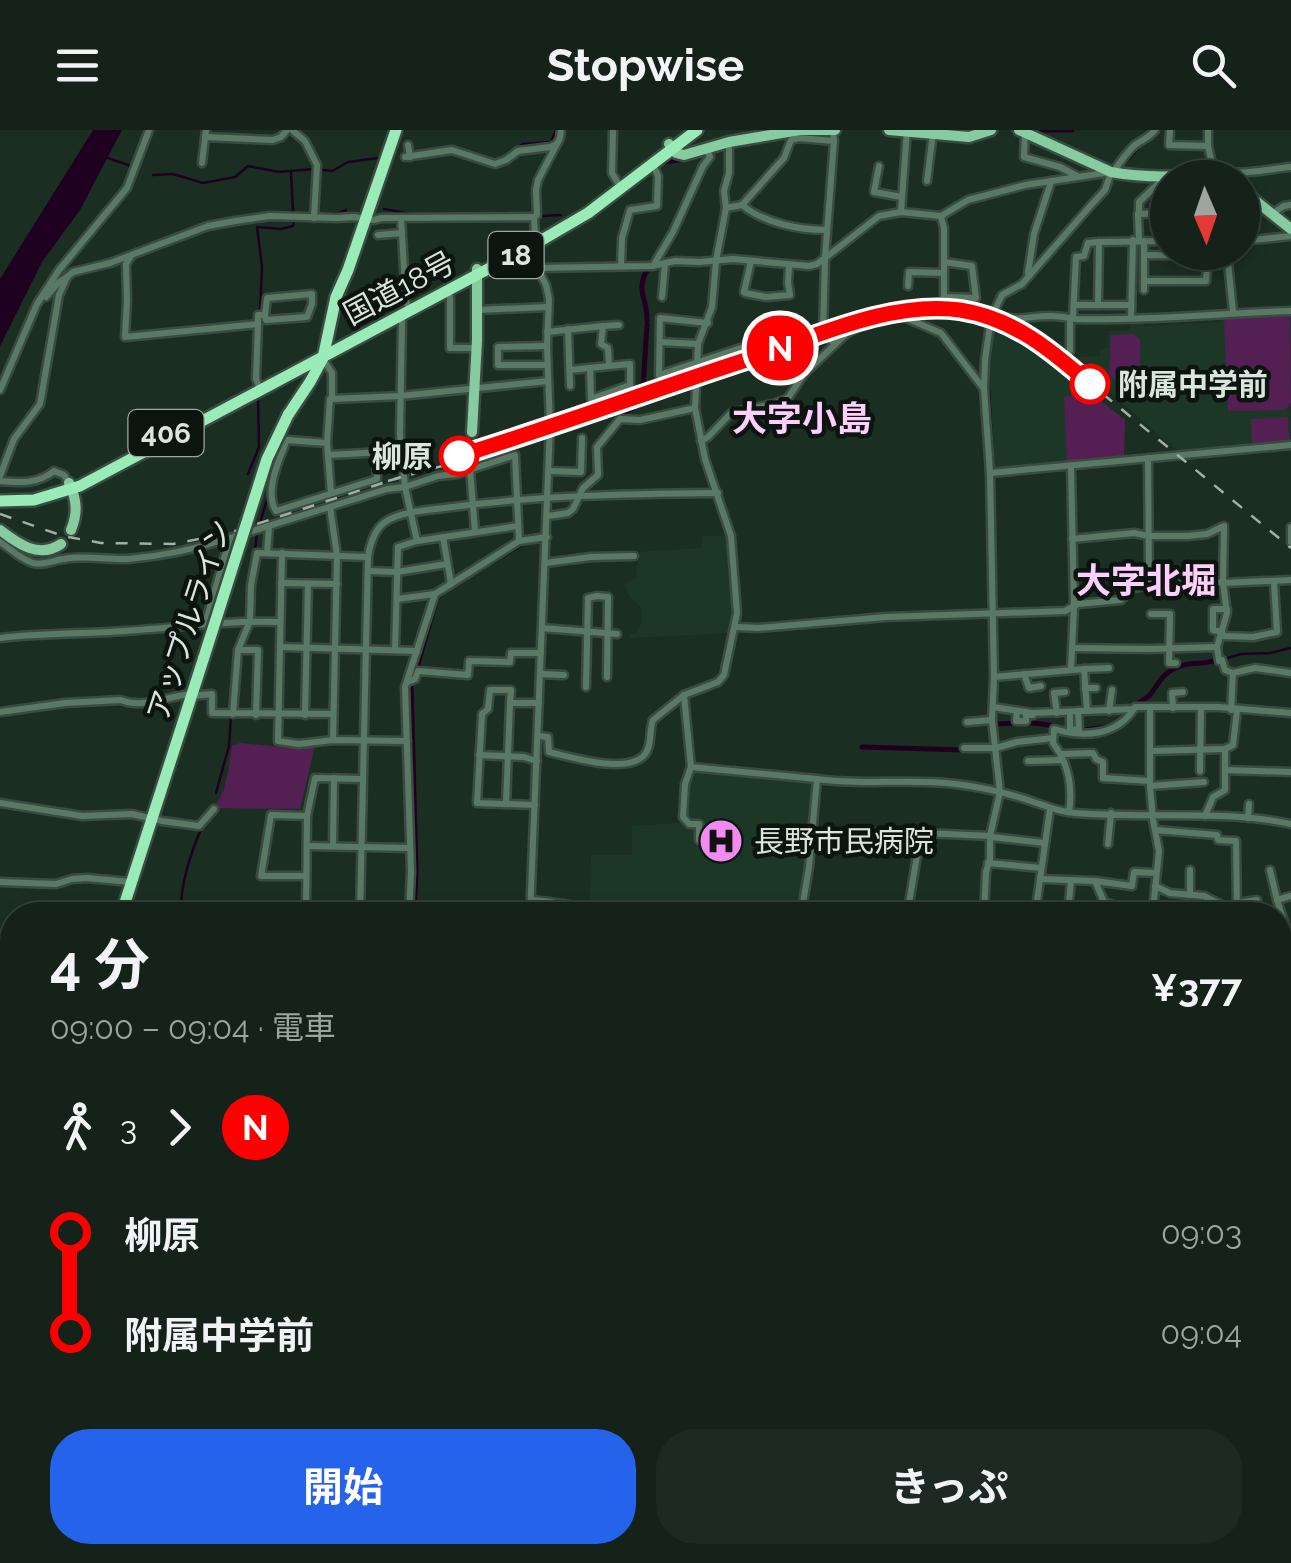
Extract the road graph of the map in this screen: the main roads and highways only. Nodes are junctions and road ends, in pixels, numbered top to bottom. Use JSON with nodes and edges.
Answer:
{"nodes":[{"id":1,"x":396,"y":130,"type":"edge"},
{"id":2,"x":689,"y":130,"type":"edge"},
{"id":3,"x":697,"y":130,"type":"edge"},
{"id":4,"x":889,"y":130,"type":"edge"},
{"id":5,"x":991,"y":130,"type":"edge"},
{"id":6,"x":907,"y":131,"type":"edge"},
{"id":7,"x":1022,"y":131,"type":"edge"},
{"id":8,"x":834,"y":134,"type":"edge"},
{"id":9,"x":671,"y":147,"type":"junction"},
{"id":10,"x":1150,"y":175,"type":"edge"},
{"id":11,"x":1260,"y":203,"type":"edge"},
{"id":12,"x":1291,"y":232,"type":"edge"},
{"id":13,"x":535,"y":240,"type":"junction"},
{"id":14,"x":477,"y":272,"type":"junction"},
{"id":15,"x":406,"y":308,"type":"junction"},
{"id":16,"x":325,"y":357,"type":"junction"},
{"id":17,"x":294,"y":373,"type":"junction"},
{"id":18,"x":309,"y":384,"type":"junction"},
{"id":19,"x":259,"y":387,"type":"junction"},
{"id":20,"x":472,"y":432,"type":"dead end"},
{"id":21,"x":70,"y":486,"type":"junction"},
{"id":22,"x":0,"y":497,"type":"edge"},
{"id":23,"x":0,"y":530,"type":"edge"},
{"id":24,"x":70,"y":530,"type":"dead end"},
{"id":25,"x":61,"y":544,"type":"dead end"},
{"id":26,"x":126,"y":902,"type":"edge"}],
"edges":[{"from":1,"to":16,"type":"highway","name":"アップルライン"},
{"from":2,"to":9,"type":"highway","name":"国道18号","number":"18"},
{"from":3,"to":9,"type":"highway","name":"国道18号","number":"18"},
{"from":4,"to":6,"type":"main road"},
{"from":5,"to":6,"type":"main road"},
{"from":7,"to":10,"type":"main road"},
{"from":8,"to":9,"type":"main road"},
{"from":9,"to":13,"type":"highway","name":"国道18号","number":"18"},
{"from":9,"to":13,"type":"highway","name":"国道18号","number":"18"},
{"from":11,"to":12,"type":"main road"},
{"from":13,"to":14,"type":"highway","name":"国道18号","number":"18"},
{"from":14,"to":15,"type":"highway","name":"国道18号","number":"18"},
{"from":14,"to":20,"type":"main road"},
{"from":15,"to":16,"type":"highway","name":"国道18号","number":"18"},
{"from":15,"to":16,"type":"highway","name":"国道18号","number":"18"},
{"from":16,"to":17,"type":"highway","number":"406"},
{"from":16,"to":18,"type":"highway","name":"アップルライン"},
{"from":16,"to":19,"type":"highway","number":"406"},
{"from":17,"to":18,"type":"highway"},
{"from":17,"to":19,"type":"highway","number":"406"},
{"from":18,"to":26,"type":"highway","name":"アップルライン","bridge":true},
{"from":19,"to":21,"type":"highway","number":"406"},
{"from":21,"to":22,"type":"highway","number":"406"},
{"from":21,"to":24,"type":"main road"},
{"from":23,"to":25,"type":"main road"}]}
